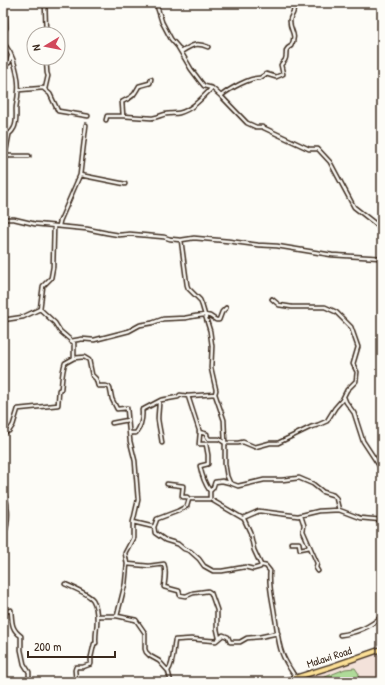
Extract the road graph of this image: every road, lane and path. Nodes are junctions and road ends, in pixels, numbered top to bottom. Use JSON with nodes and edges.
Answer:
{"nodes":[{"id":1,"x":5,"y":3,"type":"edge"},
{"id":2,"x":44,"y":3,"type":"edge"},
{"id":3,"x":156,"y":3,"type":"edge"},
{"id":4,"x":294,"y":3,"type":"edge"},
{"id":5,"x":45,"y":26,"type":"edge"},
{"id":6,"x":3,"y":31,"type":"edge"},
{"id":7,"x":3,"y":43,"type":"edge"},
{"id":8,"x":208,"y":47,"type":"dead end"},
{"id":9,"x":181,"y":52,"type":"junction"},
{"id":10,"x":11,"y":55,"type":"junction"},
{"id":11,"x":3,"y":63,"type":"edge"},
{"id":12,"x":47,"y":66,"type":"edge"},
{"id":13,"x":151,"y":78,"type":"dead end"},
{"id":14,"x":212,"y":88,"type":"junction"},
{"id":15,"x":45,"y":89,"type":"junction"},
{"id":16,"x":19,"y":90,"type":"junction"},
{"id":17,"x":221,"y":96,"type":"junction"},
{"id":18,"x":88,"y":116,"type":"dead end"},
{"id":19,"x":123,"y":116,"type":"junction"},
{"id":20,"x":106,"y":120,"type":"dead end"},
{"id":21,"x":86,"y":125,"type":"dead end"},
{"id":22,"x":10,"y":133,"type":"junction"},
{"id":23,"x":3,"y":138,"type":"edge"},
{"id":24,"x":5,"y":156,"type":"junction"},
{"id":25,"x":29,"y":156,"type":"dead end"},
{"id":26,"x":3,"y":163,"type":"edge"},
{"id":27,"x":80,"y":175,"type":"junction"},
{"id":28,"x":125,"y":184,"type":"dead end"},
{"id":29,"x":3,"y":219,"type":"edge"},
{"id":30,"x":54,"y":226,"type":"junction"},
{"id":31,"x":59,"y":226,"type":"junction"},
{"id":32,"x":382,"y":229,"type":"edge"},
{"id":33,"x":181,"y":240,"type":"junction"},
{"id":34,"x":382,"y":258,"type":"edge"},
{"id":35,"x":272,"y":299,"type":"dead end"},
{"id":36,"x":226,"y":308,"type":"dead end"},
{"id":37,"x":40,"y":309,"type":"junction"},
{"id":38,"x":204,"y":315,"type":"junction"},
{"id":39,"x":3,"y":320,"type":"edge"},
{"id":40,"x":71,"y":341,"type":"junction"},
{"id":41,"x":74,"y":358,"type":"junction"},
{"id":42,"x":215,"y":394,"type":"junction"},
{"id":43,"x":188,"y":396,"type":"junction"},
{"id":44,"x":344,"y":396,"type":"junction"},
{"id":45,"x":158,"y":402,"type":"junction"},
{"id":46,"x":128,"y":420,"type":"junction"},
{"id":47,"x":112,"y":423,"type":"dead end"},
{"id":48,"x":199,"y":432,"type":"junction"},
{"id":49,"x":3,"y":433,"type":"edge"},
{"id":50,"x":130,"y":433,"type":"junction"},
{"id":51,"x":162,"y":443,"type":"dead end"},
{"id":52,"x":225,"y":443,"type":"junction"},
{"id":53,"x":382,"y":470,"type":"edge"},
{"id":54,"x":230,"y":483,"type":"junction"},
{"id":55,"x":167,"y":484,"type":"dead end"},
{"id":56,"x":3,"y":487,"type":"edge"},
{"id":57,"x":210,"y":491,"type":"junction"},
{"id":58,"x":189,"y":499,"type":"junction"},
{"id":59,"x":210,"y":499,"type":"junction"},
{"id":60,"x":339,"y":510,"type":"junction"},
{"id":61,"x":8,"y":516,"type":"junction"},
{"id":62,"x":301,"y":516,"type":"junction"},
{"id":63,"x":3,"y":517,"type":"edge"},
{"id":64,"x":242,"y":518,"type":"junction"},
{"id":65,"x":381,"y":520,"type":"edge"},
{"id":66,"x":133,"y":522,"type":"junction"},
{"id":67,"x":154,"y":527,"type":"junction"},
{"id":68,"x":382,"y":535,"type":"edge"},
{"id":69,"x":3,"y":542,"type":"edge"},
{"id":70,"x":291,"y":542,"type":"dead end"},
{"id":71,"x":310,"y":547,"type":"junction"},
{"id":72,"x":127,"y":564,"type":"junction"},
{"id":73,"x":261,"y":565,"type":"junction"},
{"id":74,"x":318,"y":571,"type":"dead end"},
{"id":75,"x":382,"y":576,"type":"edge"},
{"id":76,"x":382,"y":579,"type":"edge"},
{"id":77,"x":65,"y":584,"type":"dead end"},
{"id":78,"x":3,"y":609,"type":"edge"},
{"id":79,"x":97,"y":616,"type":"junction"},
{"id":80,"x":117,"y":616,"type":"junction"},
{"id":81,"x":382,"y":616,"type":"edge"},
{"id":82,"x":278,"y":633,"type":"junction"},
{"id":83,"x":340,"y":634,"type":"dead end"},
{"id":84,"x":219,"y":638,"type":"junction"},
{"id":85,"x":382,"y":649,"type":"edge"},
{"id":86,"x":168,"y":671,"type":"junction"},
{"id":87,"x":296,"y":678,"type":"junction"},
{"id":88,"x":33,"y":682,"type":"edge"},
{"id":89,"x":76,"y":682,"type":"edge"},
{"id":90,"x":171,"y":682,"type":"edge"},
{"id":91,"x":282,"y":682,"type":"edge"}],
"edges":[{"from":1,"to":6,"type":"street"},
{"from":2,"to":5,"type":"street"},
{"from":3,"to":9,"type":"street"},
{"from":4,"to":17,"type":"street"},
{"from":7,"to":10,"type":"street"},
{"from":8,"to":9,"type":"street"},
{"from":9,"to":14,"type":"street"},
{"from":10,"to":11,"type":"street"},
{"from":10,"to":16,"type":"street"},
{"from":12,"to":15,"type":"street"},
{"from":13,"to":19,"type":"street"},
{"from":14,"to":17,"type":"street"},
{"from":14,"to":19,"type":"street"},
{"from":15,"to":16,"type":"street"},
{"from":15,"to":18,"type":"street"},
{"from":16,"to":22,"type":"street"},
{"from":17,"to":32,"type":"street"},
{"from":19,"to":20,"type":"street"},
{"from":21,"to":27,"type":"street"},
{"from":22,"to":23,"type":"street"},
{"from":22,"to":24,"type":"street"},
{"from":24,"to":25,"type":"street"},
{"from":24,"to":26,"type":"street"},
{"from":27,"to":28,"type":"street"},
{"from":27,"to":31,"type":"street"},
{"from":29,"to":30,"type":"street"},
{"from":30,"to":31,"type":"street"},
{"from":30,"to":37,"type":"street"},
{"from":31,"to":33,"type":"street"},
{"from":33,"to":34,"type":"street"},
{"from":33,"to":38,"type":"street"},
{"from":35,"to":44,"type":"street"},
{"from":36,"to":38,"type":"street"},
{"from":37,"to":39,"type":"street"},
{"from":37,"to":40,"type":"street"},
{"from":38,"to":40,"type":"street"},
{"from":38,"to":42,"type":"street"},
{"from":40,"to":41,"type":"street"},
{"from":41,"to":46,"type":"street"},
{"from":41,"to":49,"type":"street"},
{"from":42,"to":43,"type":"street"},
{"from":42,"to":52,"type":"street"},
{"from":43,"to":45,"type":"street"},
{"from":43,"to":48,"type":"street"},
{"from":44,"to":52,"type":"street"},
{"from":44,"to":53,"type":"street"},
{"from":45,"to":50,"type":"street"},
{"from":45,"to":51,"type":"street"},
{"from":46,"to":47,"type":"street"},
{"from":46,"to":50,"type":"street"},
{"from":48,"to":52,"type":"street"},
{"from":48,"to":57,"type":"street"},
{"from":50,"to":66,"type":"street"},
{"from":52,"to":54,"type":"street"},
{"from":54,"to":57,"type":"street"},
{"from":54,"to":60,"type":"street"},
{"from":55,"to":58,"type":"street"},
{"from":56,"to":61,"type":"street"},
{"from":57,"to":59,"type":"street"},
{"from":58,"to":59,"type":"street"},
{"from":58,"to":67,"type":"street"},
{"from":59,"to":64,"type":"street"},
{"from":60,"to":62,"type":"street"},
{"from":60,"to":65,"type":"street"},
{"from":61,"to":63,"type":"street"},
{"from":61,"to":69,"type":"street"},
{"from":62,"to":64,"type":"street"},
{"from":62,"to":71,"type":"street"},
{"from":64,"to":73,"type":"street"},
{"from":65,"to":68,"type":"street"},
{"from":66,"to":67,"type":"street"},
{"from":66,"to":72,"type":"street"},
{"from":67,"to":73,"type":"street"},
{"from":70,"to":71,"type":"street"},
{"from":71,"to":74,"type":"street"},
{"from":72,"to":80,"type":"street"},
{"from":72,"to":84,"type":"street"},
{"from":73,"to":82,"type":"street"},
{"from":75,"to":76,"type":"street"},
{"from":77,"to":79,"type":"street"},
{"from":78,"to":88,"type":"street"},
{"from":79,"to":80,"type":"street"},
{"from":79,"to":89,"type":"street"},
{"from":80,"to":86,"type":"street"},
{"from":81,"to":83,"type":"street"},
{"from":82,"to":84,"type":"street"},
{"from":82,"to":87,"type":"street"},
{"from":84,"to":86,"type":"street"},
{"from":85,"to":87,"type":"main road","name":"Malawi Road"},
{"from":86,"to":90,"type":"street"},
{"from":87,"to":91,"type":"main road","name":"Malawi Road"}]}
